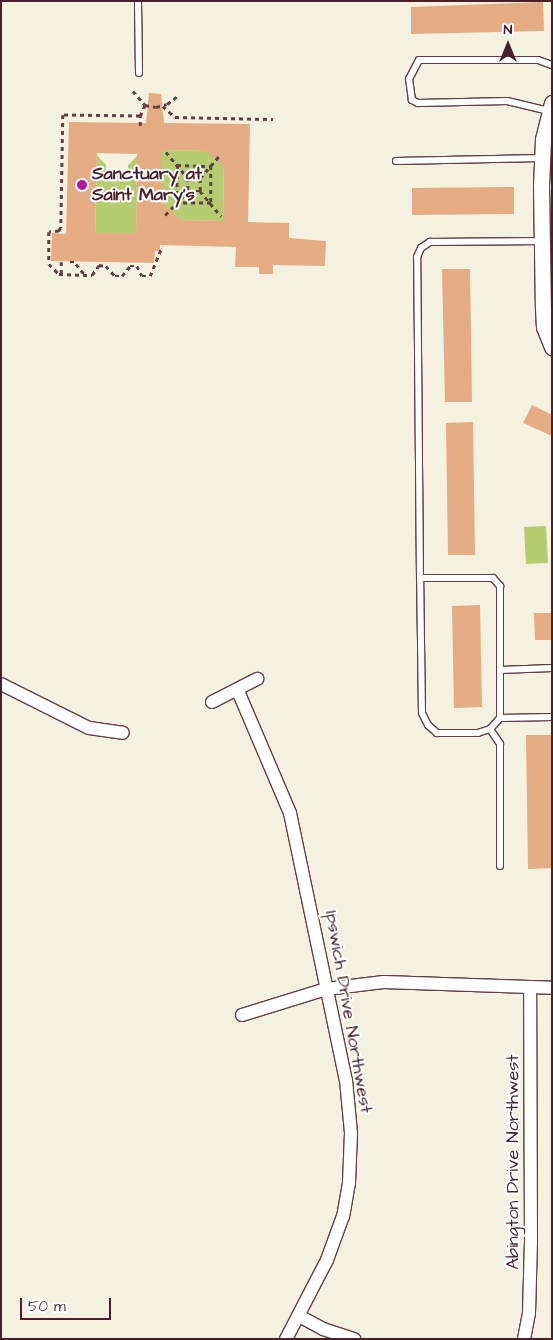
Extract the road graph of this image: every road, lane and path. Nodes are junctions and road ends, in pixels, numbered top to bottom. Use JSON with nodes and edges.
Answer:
{"nodes":[{"id":1,"x":138,"y":1,"type":"edge"},
{"id":2,"x":552,"y":65,"type":"edge"},
{"id":3,"x":139,"y":73,"type":"dead end"},
{"id":4,"x":133,"y":91,"type":"dead end"},
{"id":5,"x":179,"y":95,"type":"dead end"},
{"id":6,"x":146,"y":105,"type":"junction"},
{"id":7,"x":164,"y":106,"type":"junction"},
{"id":8,"x":551,"y":107,"type":"edge"},
{"id":9,"x":140,"y":116,"type":"junction"},
{"id":10,"x":274,"y":119,"type":"dead end"},
{"id":11,"x":140,"y":126,"type":"dead end"},
{"id":12,"x":166,"y":152,"type":"dead end"},
{"id":13,"x":220,"y":155,"type":"dead end"},
{"id":14,"x":542,"y":158,"type":"junction"},
{"id":15,"x":396,"y":161,"type":"dead end"},
{"id":16,"x":177,"y":165,"type":"junction"},
{"id":17,"x":211,"y":166,"type":"junction"},
{"id":18,"x":188,"y":178,"type":"junction"},
{"id":19,"x":200,"y":178,"type":"junction"},
{"id":20,"x":188,"y":191,"type":"junction"},
{"id":21,"x":200,"y":191,"type":"junction"},
{"id":22,"x":176,"y":203,"type":"junction"},
{"id":23,"x":211,"y":203,"type":"junction"},
{"id":24,"x":165,"y":215,"type":"dead end"},
{"id":25,"x":221,"y":216,"type":"dead end"},
{"id":26,"x":542,"y":241,"type":"junction"},
{"id":27,"x":162,"y":246,"type":"dead end"},
{"id":28,"x":61,"y":262,"type":"dead end"},
{"id":29,"x":70,"y":262,"type":"dead end"},
{"id":30,"x":61,"y":274,"type":"junction"},
{"id":31,"x":547,"y":274,"type":"edge"},
{"id":32,"x":85,"y":275,"type":"junction"},
{"id":33,"x":552,"y":347,"type":"edge"},
{"id":34,"x":420,"y":578,"type":"junction"},
{"id":35,"x":552,"y":668,"type":"edge"},
{"id":36,"x":500,"y":670,"type":"junction"},
{"id":37,"x":257,"y":679,"type":"dead end"},
{"id":38,"x":1,"y":684,"type":"edge"},
{"id":39,"x":238,"y":691,"type":"junction"},
{"id":40,"x":212,"y":702,"type":"dead end"},
{"id":41,"x":552,"y":716,"type":"edge"},
{"id":42,"x":500,"y":718,"type":"junction"},
{"id":43,"x":490,"y":728,"type":"junction"},
{"id":44,"x":123,"y":733,"type":"dead end"},
{"id":45,"x":500,"y":866,"type":"dead end"},
{"id":46,"x":530,"y":987,"type":"junction"},
{"id":47,"x":552,"y":988,"type":"edge"},
{"id":48,"x":326,"y":989,"type":"junction"},
{"id":49,"x":242,"y":1015,"type":"dead end"},
{"id":50,"x":299,"y":1316,"type":"junction"},
{"id":51,"x":524,"y":1338,"type":"edge"},
{"id":52,"x":286,"y":1339,"type":"edge"},
{"id":53,"x":354,"y":1339,"type":"edge"}],
"edges":[{"from":1,"to":3,"type":"lane"},
{"from":2,"to":8,"type":"lane"},
{"from":4,"to":6,"type":"path"},
{"from":5,"to":7,"type":"path"},
{"from":6,"to":7,"type":"path"},
{"from":6,"to":9,"type":"path"},
{"from":7,"to":10,"type":"path"},
{"from":8,"to":14,"type":"street"},
{"from":9,"to":11,"type":"path"},
{"from":9,"to":30,"type":"path"},
{"from":12,"to":16,"type":"path"},
{"from":13,"to":17,"type":"path"},
{"from":14,"to":15,"type":"lane"},
{"from":14,"to":26,"type":"street"},
{"from":16,"to":17,"type":"path"},
{"from":16,"to":18,"type":"path"},
{"from":16,"to":22,"type":"path"},
{"from":17,"to":19,"type":"path"},
{"from":17,"to":23,"type":"path"},
{"from":18,"to":19,"type":"path"},
{"from":18,"to":20,"type":"path"},
{"from":19,"to":21,"type":"path"},
{"from":20,"to":21,"type":"path"},
{"from":20,"to":22,"type":"path"},
{"from":21,"to":23,"type":"path"},
{"from":22,"to":23,"type":"path"},
{"from":22,"to":24,"type":"path"},
{"from":23,"to":25,"type":"path"},
{"from":26,"to":31,"type":"street"},
{"from":26,"to":34,"type":"lane"},
{"from":27,"to":32,"type":"path"},
{"from":28,"to":30,"type":"path"},
{"from":29,"to":32,"type":"path"},
{"from":30,"to":32,"type":"path"},
{"from":31,"to":33,"type":"street"},
{"from":34,"to":36,"type":"lane"},
{"from":34,"to":43,"type":"lane"},
{"from":35,"to":36,"type":"lane"},
{"from":36,"to":42,"type":"lane"},
{"from":37,"to":39,"type":"street"},
{"from":38,"to":44,"type":"street"},
{"from":39,"to":40,"type":"street"},
{"from":39,"to":48,"type":"street","name":"Ipswich Drive Northwest"},
{"from":41,"to":42,"type":"lane"},
{"from":42,"to":43,"type":"lane"},
{"from":43,"to":45,"type":"lane"},
{"from":46,"to":47,"type":"street"},
{"from":46,"to":48,"type":"street"},
{"from":46,"to":51,"type":"street","name":"Abington Drive Northwest"},
{"from":48,"to":49,"type":"street"},
{"from":48,"to":50,"type":"street","name":"Ipswich Drive Northwest"},
{"from":50,"to":52,"type":"street","name":"Ipswich Drive Northwest"},
{"from":50,"to":53,"type":"street"}]}
